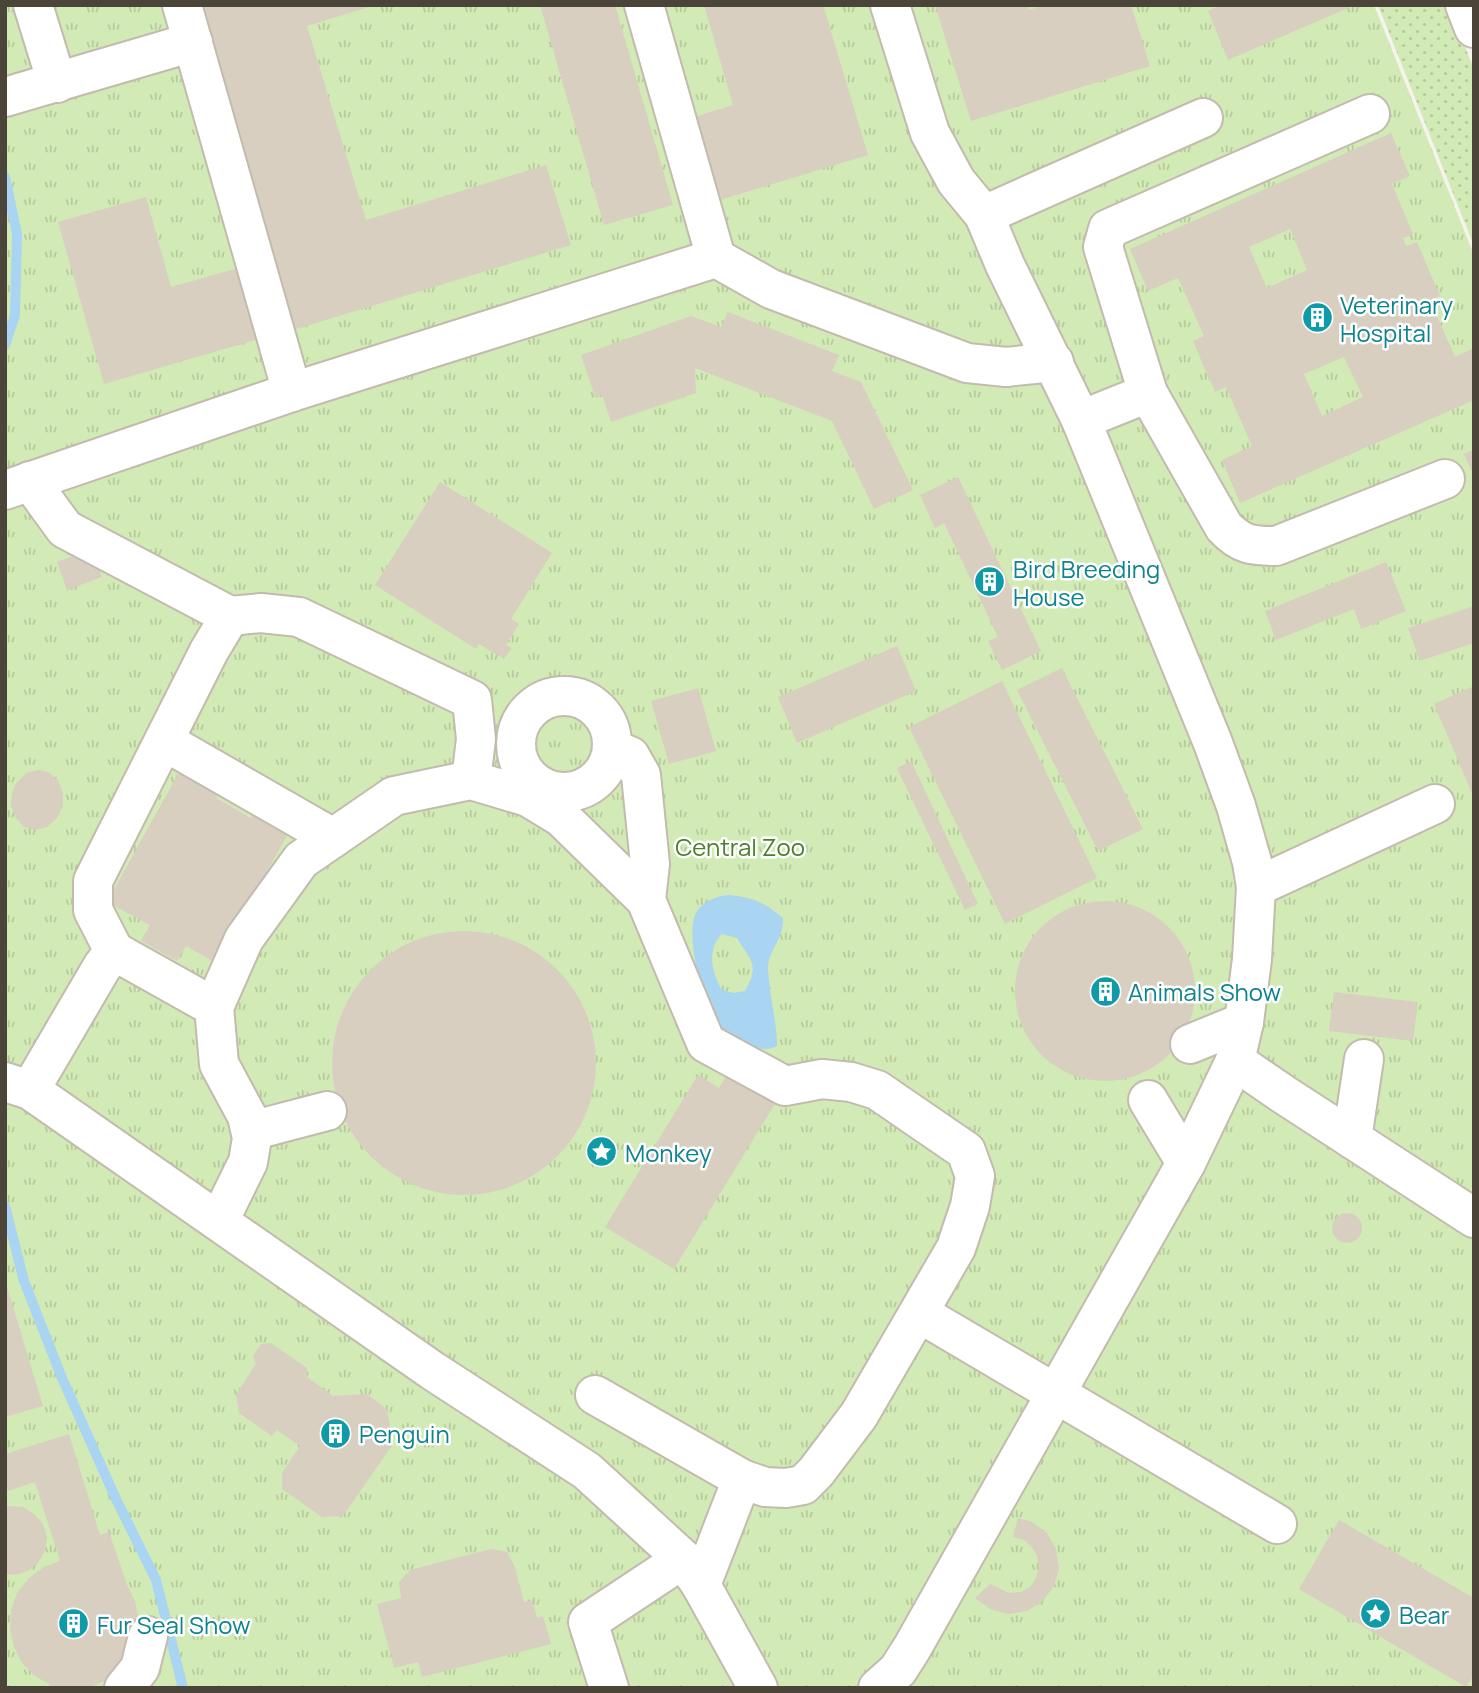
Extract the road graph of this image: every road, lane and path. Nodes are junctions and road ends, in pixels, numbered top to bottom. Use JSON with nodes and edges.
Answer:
{"nodes":[{"id":1,"x":33,"y":5,"type":"edge"},
{"id":2,"x":182,"y":5,"type":"edge"},
{"id":3,"x":644,"y":5,"type":"edge"},
{"id":4,"x":890,"y":5,"type":"edge"},
{"id":5,"x":1465,"y":5,"type":"edge"},
{"id":6,"x":1474,"y":28,"type":"edge"},
{"id":7,"x":193,"y":42,"type":"junction"},
{"id":8,"x":57,"y":83,"type":"junction"},
{"id":9,"x":10,"y":96,"type":"edge"},
{"id":10,"x":1370,"y":114,"type":"dead end"},
{"id":11,"x":1203,"y":118,"type":"dead end"},
{"id":12,"x":984,"y":215,"type":"junction"},
{"id":13,"x":716,"y":258,"type":"junction"},
{"id":14,"x":1054,"y":362,"type":"junction"},
{"id":15,"x":292,"y":392,"type":"junction"},
{"id":16,"x":1148,"y":393,"type":"junction"},
{"id":17,"x":1081,"y":420,"type":"junction"},
{"id":18,"x":1445,"y":479,"type":"dead end"},
{"id":19,"x":17,"y":485,"type":"edge"},
{"id":20,"x":230,"y":616,"type":"junction"},
{"id":21,"x":472,"y":701,"type":"junction"},
{"id":22,"x":526,"y":715,"type":"junction"},
{"id":23,"x":164,"y":741,"type":"junction"},
{"id":24,"x":612,"y":749,"type":"junction"},
{"id":25,"x":471,"y":780,"type":"junction"},
{"id":26,"x":532,"y":790,"type":"junction"},
{"id":27,"x":1435,"y":804,"type":"dead end"},
{"id":28,"x":333,"y":838,"type":"junction"},
{"id":29,"x":1256,"y":887,"type":"junction"},
{"id":30,"x":646,"y":900,"type":"junction"},
{"id":31,"x":114,"y":951,"type":"junction"},
{"id":32,"x":214,"y":1007,"type":"junction"},
{"id":33,"x":1244,"y":1022,"type":"junction"},
{"id":34,"x":1190,"y":1044,"type":"dead end"},
{"id":35,"x":1364,"y":1059,"type":"dead end"},
{"id":36,"x":1235,"y":1060,"type":"junction"},
{"id":37,"x":14,"y":1085,"type":"edge"},
{"id":38,"x":1148,"y":1100,"type":"dead end"},
{"id":39,"x":327,"y":1111,"type":"dead end"},
{"id":40,"x":251,"y":1130,"type":"junction"},
{"id":41,"x":1352,"y":1139,"type":"junction"},
{"id":42,"x":1186,"y":1163,"type":"junction"},
{"id":43,"x":1474,"y":1218,"type":"edge"},
{"id":44,"x":219,"y":1221,"type":"junction"},
{"id":45,"x":919,"y":1313,"type":"junction"},
{"id":46,"x":1056,"y":1393,"type":"junction"},
{"id":47,"x":595,"y":1395,"type":"dead end"},
{"id":48,"x":742,"y":1479,"type":"junction"},
{"id":49,"x":1277,"y":1524,"type":"dead end"},
{"id":50,"x":692,"y":1572,"type":"junction"},
{"id":51,"x":148,"y":1636,"type":"dead end"},
{"id":52,"x":124,"y":1688,"type":"edge"},
{"id":53,"x":609,"y":1688,"type":"edge"},
{"id":54,"x":758,"y":1688,"type":"edge"},
{"id":55,"x":878,"y":1688,"type":"edge"}],
"edges":[{"from":1,"to":8,"type":"street"},
{"from":2,"to":7,"type":"street"},
{"from":3,"to":13,"type":"street"},
{"from":4,"to":12,"type":"street"},
{"from":5,"to":6,"type":"street"},
{"from":7,"to":8,"type":"street"},
{"from":7,"to":15,"type":"street"},
{"from":8,"to":9,"type":"street"},
{"from":10,"to":16,"type":"street"},
{"from":11,"to":12,"type":"street"},
{"from":12,"to":14,"type":"street"},
{"from":13,"to":14,"type":"street"},
{"from":13,"to":15,"type":"street"},
{"from":14,"to":17,"type":"street"},
{"from":15,"to":19,"type":"street"},
{"from":16,"to":17,"type":"street"},
{"from":16,"to":18,"type":"street"},
{"from":17,"to":29,"type":"street"},
{"from":19,"to":20,"type":"street"},
{"from":20,"to":21,"type":"street"},
{"from":20,"to":23,"type":"street"},
{"from":21,"to":22,"type":"street"},
{"from":21,"to":25,"type":"street"},
{"from":22,"to":24,"type":"street"},
{"from":22,"to":26,"type":"street"},
{"from":23,"to":28,"type":"street"},
{"from":23,"to":31,"type":"street"},
{"from":24,"to":26,"type":"street"},
{"from":24,"to":30,"type":"street"},
{"from":25,"to":26,"type":"street"},
{"from":25,"to":28,"type":"street"},
{"from":26,"to":30,"type":"street"},
{"from":27,"to":29,"type":"street"},
{"from":28,"to":32,"type":"street"},
{"from":29,"to":33,"type":"street"},
{"from":30,"to":45,"type":"street"},
{"from":31,"to":32,"type":"street"},
{"from":31,"to":37,"type":"street"},
{"from":32,"to":40,"type":"street"},
{"from":33,"to":34,"type":"street"},
{"from":33,"to":36,"type":"street"},
{"from":35,"to":41,"type":"street"},
{"from":36,"to":41,"type":"street"},
{"from":36,"to":42,"type":"street"},
{"from":37,"to":44,"type":"street"},
{"from":38,"to":42,"type":"street"},
{"from":39,"to":40,"type":"street"},
{"from":40,"to":44,"type":"street"},
{"from":41,"to":43,"type":"street"},
{"from":42,"to":46,"type":"street"},
{"from":44,"to":50,"type":"street"},
{"from":45,"to":46,"type":"street"},
{"from":45,"to":48,"type":"street"},
{"from":46,"to":49,"type":"street"},
{"from":46,"to":55,"type":"street"},
{"from":47,"to":48,"type":"street"},
{"from":48,"to":50,"type":"street"},
{"from":50,"to":53,"type":"street"},
{"from":50,"to":54,"type":"street"},
{"from":51,"to":52,"type":"street"}]}
